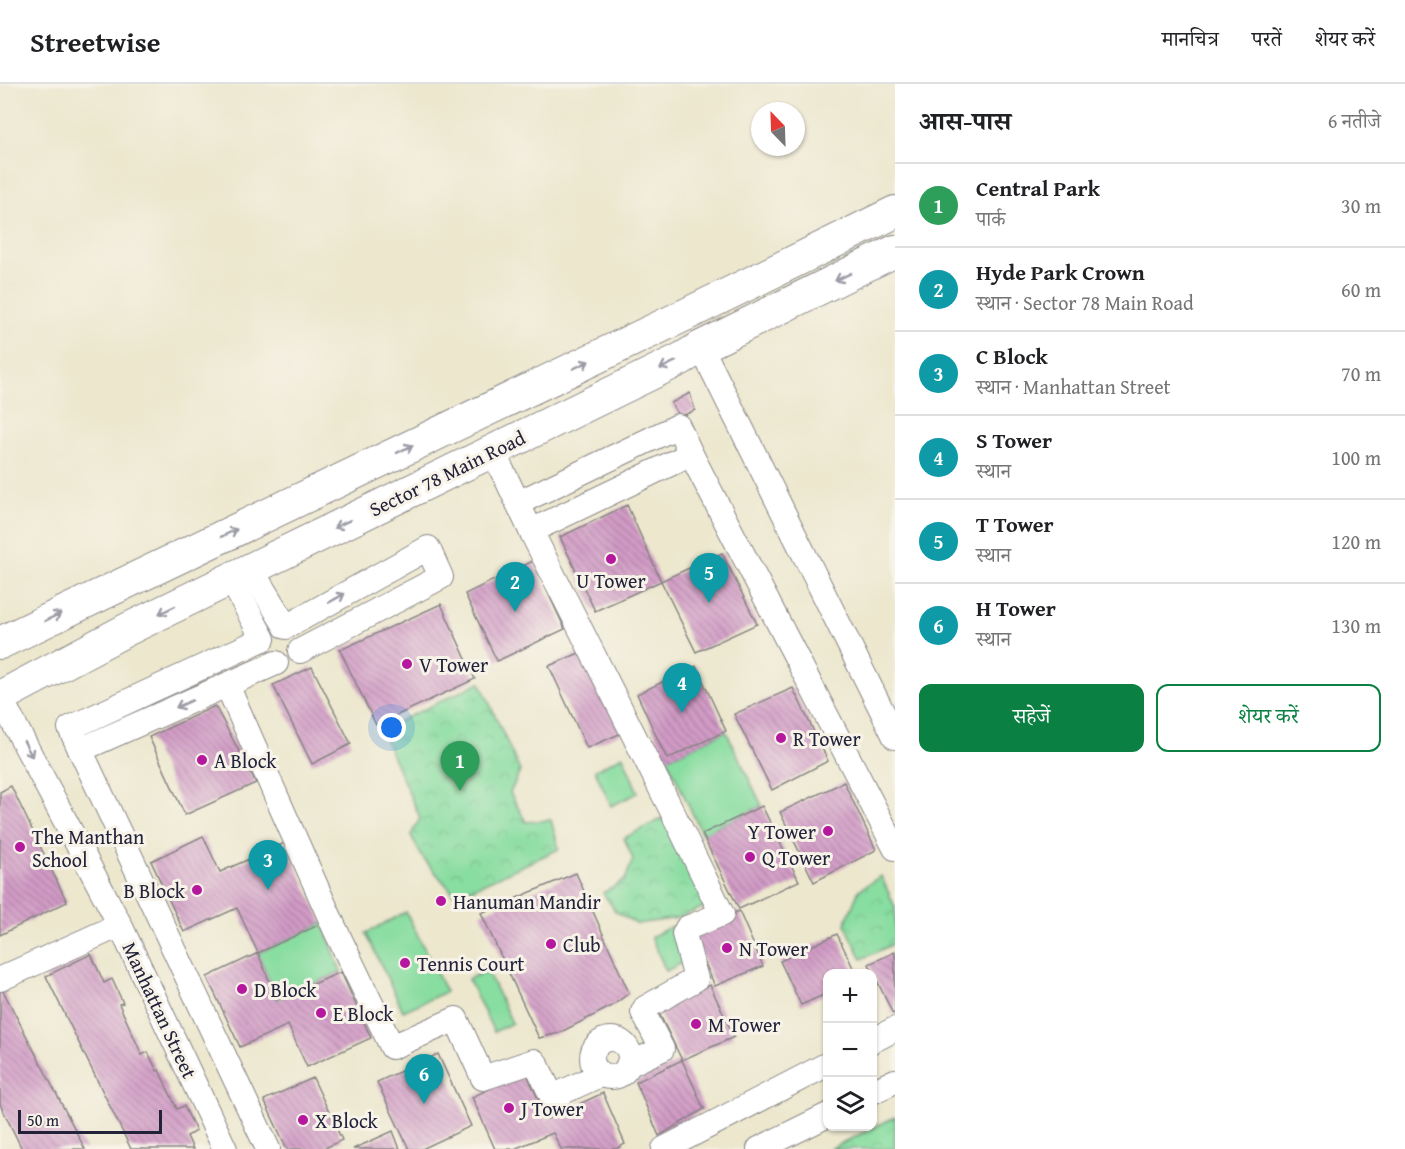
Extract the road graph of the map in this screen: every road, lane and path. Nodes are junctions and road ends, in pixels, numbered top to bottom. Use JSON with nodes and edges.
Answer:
{"nodes":[{"id":1,"x":895,"y":212,"type":"edge"},
{"id":2,"x":895,"y":251,"type":"edge"},
{"id":3,"x":701,"y":347,"type":"junction"},
{"id":4,"x":492,"y":451,"type":"junction"},
{"id":5,"x":691,"y":454,"type":"junction"},
{"id":6,"x":518,"y":502,"type":"junction"},
{"id":7,"x":531,"y":531,"type":"junction"},
{"id":8,"x":241,"y":574,"type":"junction"},
{"id":9,"x":286,"y":627,"type":"junction"},
{"id":10,"x":263,"y":639,"type":"junction"},
{"id":11,"x":0,"y":643,"type":"edge"},
{"id":12,"x":300,"y":651,"type":"junction"},
{"id":13,"x":276,"y":663,"type":"junction"},
{"id":14,"x":227,"y":685,"type":"junction"},
{"id":15,"x":0,"y":697,"type":"edge"},
{"id":16,"x":895,"y":736,"type":"edge"},
{"id":17,"x":80,"y":750,"type":"junction"},
{"id":18,"x":895,"y":848,"type":"edge"},
{"id":19,"x":120,"y":925,"type":"junction"},
{"id":20,"x":0,"y":979,"type":"edge"},
{"id":21,"x":895,"y":1029,"type":"edge"},
{"id":22,"x":877,"y":1039,"type":"edge"},
{"id":23,"x":628,"y":1065,"type":"junction"},
{"id":24,"x":823,"y":1067,"type":"edge"},
{"id":25,"x":602,"y":1074,"type":"junction"},
{"id":26,"x":895,"y":1081,"type":"edge"},
{"id":27,"x":877,"y":1090,"type":"edge"},
{"id":28,"x":823,"y":1117,"type":"edge"},
{"id":29,"x":225,"y":1149,"type":"edge"},
{"id":30,"x":268,"y":1149,"type":"edge"},
{"id":31,"x":664,"y":1149,"type":"edge"},
{"id":32,"x":759,"y":1149,"type":"edge"}],
"edges":[{"from":11,"to":1,"type":"main road","name":"Sector 78 Main Road","one_way":true},
{"from":2,"to":3,"type":"main road","name":"Sector 78 Main Road","one_way":true},
{"from":3,"to":4,"type":"main road","name":"Sector 78 Main Road","one_way":true},
{"from":3,"to":16,"type":"street"},
{"from":4,"to":6,"type":"street"},
{"from":4,"to":8,"type":"main road","name":"Sector 78 Main Road","one_way":true},
{"from":5,"to":6,"type":"street"},
{"from":5,"to":7,"type":"street"},
{"from":5,"to":18,"type":"street"},
{"from":6,"to":7,"type":"street"},
{"from":7,"to":23,"type":"street"},
{"from":8,"to":9,"type":"street"},
{"from":8,"to":10,"type":"street"},
{"from":8,"to":15,"type":"main road","name":"Sector 78 Main Road","one_way":true},
{"from":9,"to":10,"type":"street"},
{"from":9,"to":12,"type":"street"},
{"from":9,"to":12,"type":"street","one_way":true},
{"from":10,"to":13,"type":"street"},
{"from":10,"to":17,"type":"street"},
{"from":12,"to":13,"type":"street"},
{"from":13,"to":14,"type":"street"},
{"from":14,"to":17,"type":"street","one_way":true},
{"from":14,"to":25,"type":"street"},
{"from":15,"to":19,"type":"street","one_way":true},
{"from":17,"to":30,"type":"street"},
{"from":19,"to":20,"type":"street","name":"Manhattan Street"},
{"from":19,"to":29,"type":"street","name":"Manhattan Street"},
{"from":21,"to":22,"type":"street"},
{"from":23,"to":25,"type":"street"},
{"from":23,"to":25,"type":"street"},
{"from":24,"to":31,"type":"street"},
{"from":26,"to":27,"type":"street"},
{"from":28,"to":32,"type":"street"}]}
